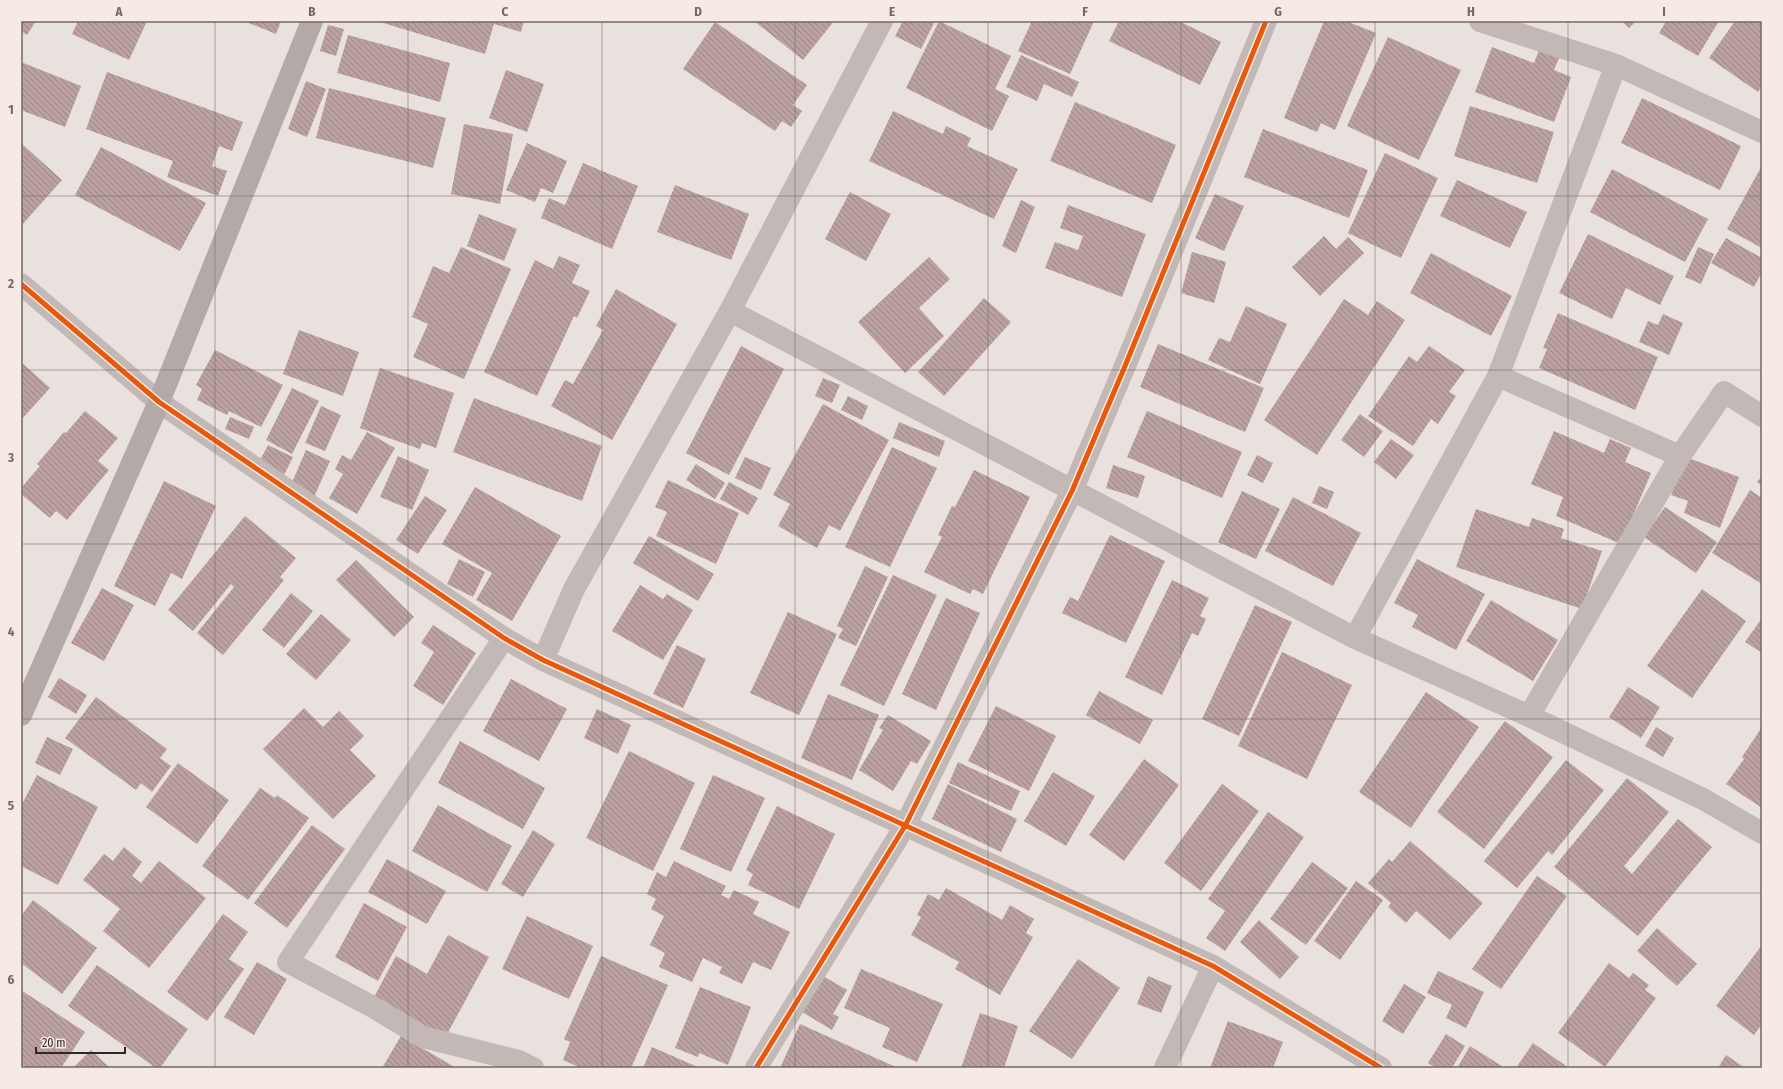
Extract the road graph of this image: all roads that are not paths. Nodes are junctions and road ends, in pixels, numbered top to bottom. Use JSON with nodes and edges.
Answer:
{"nodes":[{"id":1,"x":312,"y":21,"type":"edge"},
{"id":2,"x":882,"y":21,"type":"edge"},
{"id":3,"x":1266,"y":21,"type":"edge"},
{"id":4,"x":1480,"y":21,"type":"edge"},
{"id":5,"x":1616,"y":65,"type":"junction"},
{"id":6,"x":1762,"y":132,"type":"edge"},
{"id":7,"x":21,"y":284,"type":"edge"},
{"id":8,"x":730,"y":311,"type":"junction"},
{"id":9,"x":1498,"y":376,"type":"junction"},
{"id":10,"x":159,"y":402,"type":"junction"},
{"id":11,"x":1762,"y":416,"type":"edge"},
{"id":12,"x":1680,"y":456,"type":"junction"},
{"id":13,"x":1072,"y":491,"type":"junction"},
{"id":14,"x":504,"y":638,"type":"junction"},
{"id":15,"x":1355,"y":638,"type":"junction"},
{"id":16,"x":543,"y":660,"type":"junction"},
{"id":17,"x":21,"y":715,"type":"edge"},
{"id":18,"x":1530,"y":716,"type":"junction"},
{"id":19,"x":905,"y":826,"type":"junction"},
{"id":20,"x":1762,"y":833,"type":"edge"},
{"id":21,"x":1213,"y":966,"type":"junction"},
{"id":22,"x":533,"y":1068,"type":"edge"},
{"id":23,"x":756,"y":1068,"type":"edge"},
{"id":24,"x":1165,"y":1068,"type":"edge"},
{"id":25,"x":1381,"y":1068,"type":"edge"}],
"edges":[{"from":1,"to":10,"type":"street"},
{"from":2,"to":8,"type":"street"},
{"from":3,"to":13,"type":"street"},
{"from":4,"to":5,"type":"street"},
{"from":5,"to":6,"type":"street"},
{"from":5,"to":9,"type":"street"},
{"from":7,"to":10,"type":"street"},
{"from":8,"to":13,"type":"street"},
{"from":8,"to":16,"type":"street"},
{"from":9,"to":12,"type":"street"},
{"from":9,"to":15,"type":"street"},
{"from":10,"to":14,"type":"street"},
{"from":10,"to":17,"type":"street"},
{"from":11,"to":12,"type":"street"},
{"from":12,"to":18,"type":"street"},
{"from":13,"to":15,"type":"street"},
{"from":13,"to":19,"type":"street"},
{"from":14,"to":16,"type":"street"},
{"from":14,"to":22,"type":"street"},
{"from":15,"to":18,"type":"street"},
{"from":16,"to":19,"type":"street"},
{"from":18,"to":20,"type":"street"},
{"from":19,"to":21,"type":"street"},
{"from":19,"to":23,"type":"street"},
{"from":21,"to":24,"type":"street"},
{"from":21,"to":25,"type":"street"}]}
